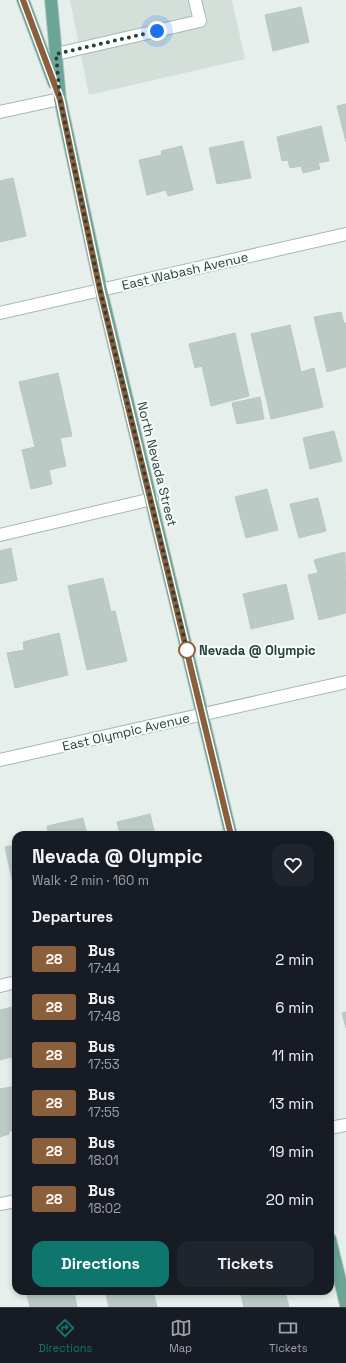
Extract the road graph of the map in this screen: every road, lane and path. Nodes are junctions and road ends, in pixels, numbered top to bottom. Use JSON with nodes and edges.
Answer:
{"nodes":[{"id":1,"x":23,"y":0,"type":"edge"},
{"id":2,"x":50,"y":0,"type":"edge"},
{"id":3,"x":195,"y":0,"type":"edge"},
{"id":4,"x":56,"y":54,"type":"junction"},
{"id":5,"x":60,"y":99,"type":"junction"},
{"id":6,"x":0,"y":112,"type":"edge"},
{"id":7,"x":346,"y":234,"type":"edge"},
{"id":8,"x":100,"y":290,"type":"junction"},
{"id":9,"x":0,"y":313,"type":"edge"},
{"id":10,"x":152,"y":499,"type":"junction"},
{"id":11,"x":0,"y":534,"type":"edge"},
{"id":12,"x":346,"y":682,"type":"edge"},
{"id":13,"x":202,"y":715,"type":"junction"},
{"id":14,"x":0,"y":760,"type":"edge"},
{"id":15,"x":230,"y":831,"type":"edge"},
{"id":16,"x":12,"y":983,"type":"edge"},
{"id":17,"x":0,"y":986,"type":"edge"},
{"id":18,"x":346,"y":1125,"type":"edge"},
{"id":19,"x":334,"y":1127,"type":"edge"},
{"id":20,"x":12,"y":1202,"type":"edge"},
{"id":21,"x":0,"y":1204,"type":"edge"},
{"id":22,"x":334,"y":1256,"type":"edge"},
{"id":23,"x":346,"y":1305,"type":"edge"}],
"edges":[{"from":1,"to":5,"type":"main road","name":"North Nevada Street"},
{"from":2,"to":4,"type":"main road","name":"North Nevada Street"},
{"from":3,"to":4,"type":"street"},
{"from":4,"to":5,"type":"main road","name":"North Nevada Street"},
{"from":5,"to":6,"type":"street"},
{"from":5,"to":8,"type":"main road","name":"North Nevada Street"},
{"from":7,"to":8,"type":"street","name":"East Wabash Avenue"},
{"from":8,"to":9,"type":"street","name":"East Wabash Avenue"},
{"from":8,"to":10,"type":"main road","name":"North Nevada Street"},
{"from":10,"to":11,"type":"street"},
{"from":10,"to":13,"type":"main road","name":"North Nevada Street"},
{"from":12,"to":13,"type":"street","name":"East Olympic Avenue"},
{"from":13,"to":14,"type":"street","name":"East Olympic Avenue"},
{"from":13,"to":15,"type":"main road","name":"North Nevada Street"},
{"from":16,"to":17,"type":"street"},
{"from":18,"to":19,"type":"street"},
{"from":20,"to":21,"type":"street"},
{"from":22,"to":23,"type":"main road"}]}
